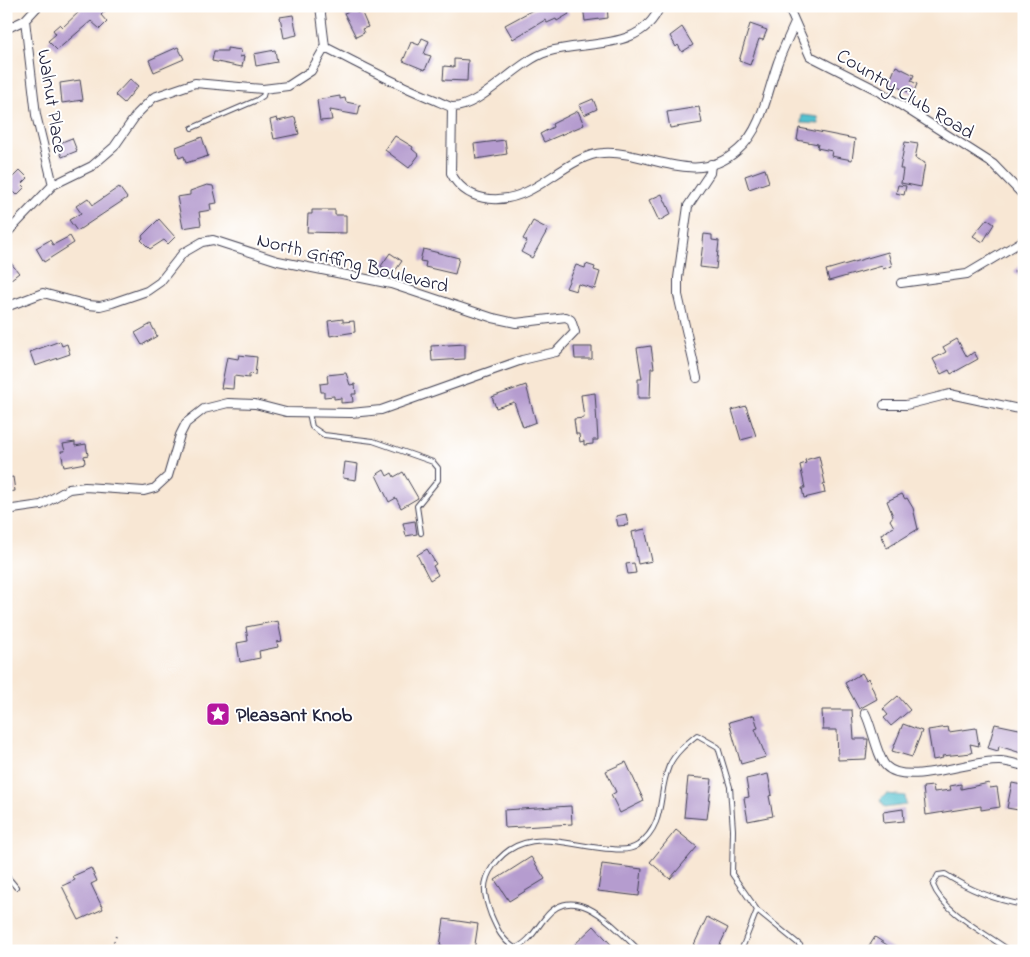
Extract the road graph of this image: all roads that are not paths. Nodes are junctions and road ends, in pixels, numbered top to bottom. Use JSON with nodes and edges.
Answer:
{"nodes":[{"id":1,"x":38,"y":6,"type":"edge"},
{"id":2,"x":320,"y":6,"type":"edge"},
{"id":3,"x":660,"y":6,"type":"edge"},
{"id":4,"x":788,"y":6,"type":"edge"},
{"id":5,"x":25,"y":20,"type":"junction"},
{"id":6,"x":795,"y":23,"type":"junction"},
{"id":7,"x":6,"y":30,"type":"edge"},
{"id":8,"x":325,"y":47,"type":"junction"},
{"id":9,"x":265,"y":89,"type":"junction"},
{"id":10,"x":452,"y":107,"type":"junction"},
{"id":11,"x":192,"y":128,"type":"dead end"},
{"id":12,"x":710,"y":164,"type":"junction"},
{"id":13,"x":53,"y":185,"type":"junction"},
{"id":14,"x":1024,"y":196,"type":"edge"},
{"id":15,"x":6,"y":234,"type":"edge"},
{"id":16,"x":1024,"y":240,"type":"edge"},
{"id":17,"x":901,"y":283,"type":"dead end"},
{"id":18,"x":6,"y":307,"type":"edge"},
{"id":19,"x":697,"y":378,"type":"dead end"},
{"id":20,"x":884,"y":405,"type":"dead end"},
{"id":21,"x":1024,"y":410,"type":"edge"},
{"id":22,"x":309,"y":413,"type":"junction"},
{"id":23,"x":6,"y":510,"type":"edge"},
{"id":24,"x":421,"y":534,"type":"dead end"},
{"id":25,"x":865,"y":713,"type":"dead end"},
{"id":26,"x":1024,"y":766,"type":"edge"},
{"id":27,"x":6,"y":875,"type":"edge"},
{"id":28,"x":16,"y":887,"type":"dead end"},
{"id":29,"x":1024,"y":906,"type":"edge"},
{"id":30,"x":757,"y":910,"type":"junction"},
{"id":31,"x":640,"y":951,"type":"edge"},
{"id":32,"x":740,"y":951,"type":"edge"},
{"id":33,"x":803,"y":951,"type":"edge"},
{"id":34,"x":1010,"y":951,"type":"edge"}],
"edges":[{"from":1,"to":5,"type":"street"},
{"from":2,"to":8,"type":"street"},
{"from":3,"to":10,"type":"street"},
{"from":4,"to":6,"type":"street","name":"Country Club Road"},
{"from":5,"to":7,"type":"street"},
{"from":5,"to":13,"type":"street","name":"Walnut Place"},
{"from":6,"to":12,"type":"street"},
{"from":6,"to":14,"type":"street","name":"Country Club Road"},
{"from":8,"to":9,"type":"street"},
{"from":8,"to":10,"type":"street"},
{"from":9,"to":11,"type":"lane"},
{"from":9,"to":13,"type":"street"},
{"from":10,"to":12,"type":"street"},
{"from":12,"to":19,"type":"street"},
{"from":13,"to":15,"type":"street"},
{"from":16,"to":17,"type":"street"},
{"from":18,"to":22,"type":"street","name":"North Griffing Boulevard"},
{"from":20,"to":21,"type":"street"},
{"from":22,"to":23,"type":"street","name":"North Griffing Boulevard"},
{"from":22,"to":24,"type":"lane"},
{"from":25,"to":26,"type":"street"},
{"from":27,"to":28,"type":"lane"},
{"from":29,"to":34,"type":"lane"},
{"from":30,"to":31,"type":"lane"},
{"from":30,"to":32,"type":"lane"},
{"from":30,"to":33,"type":"lane"}]}
